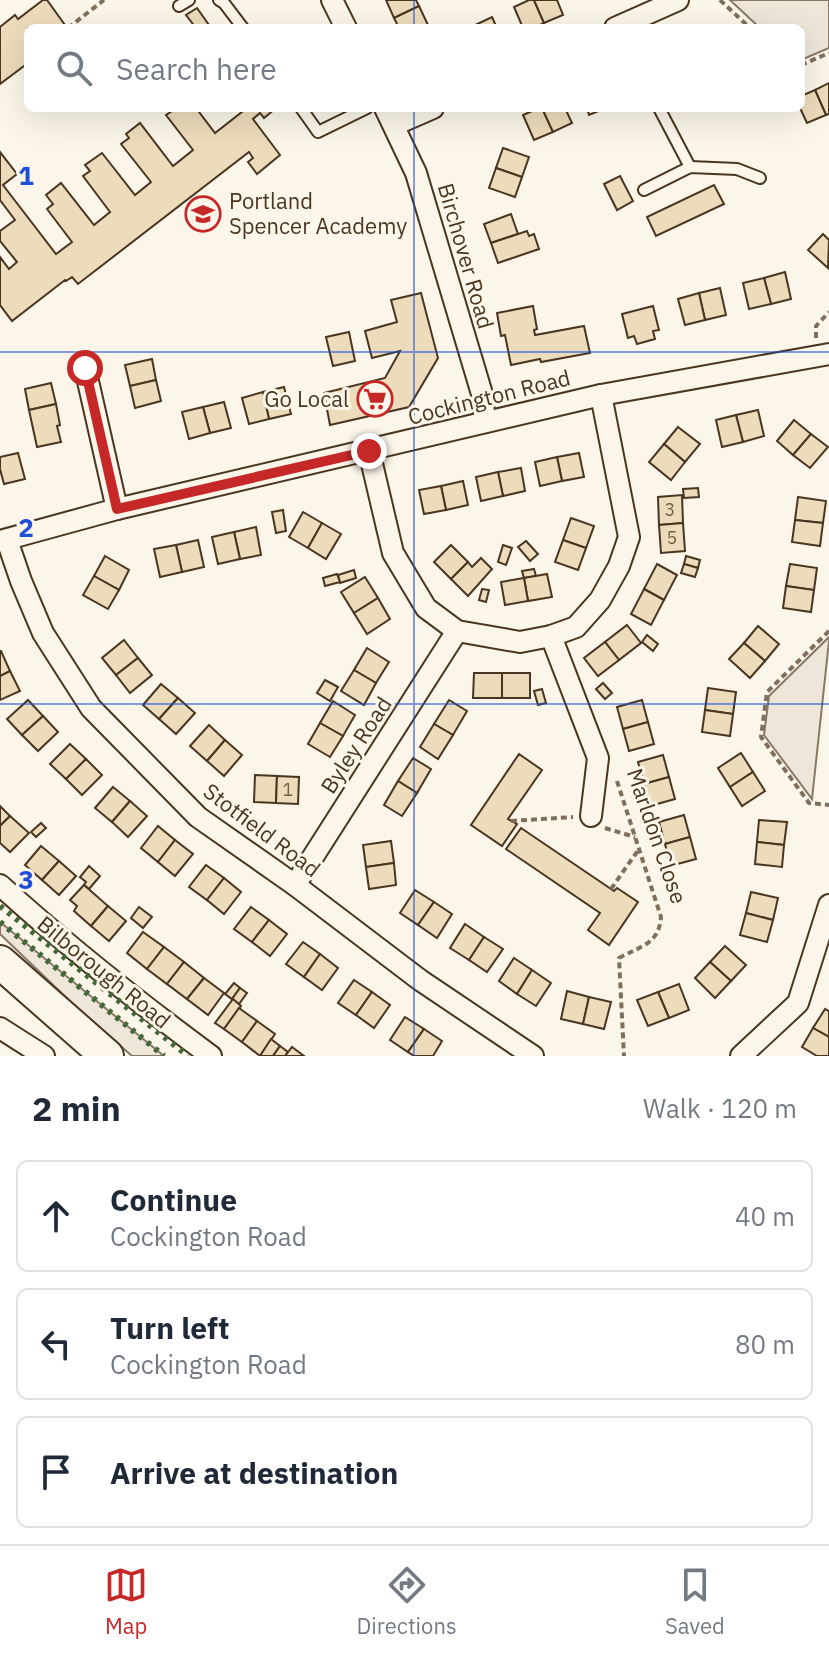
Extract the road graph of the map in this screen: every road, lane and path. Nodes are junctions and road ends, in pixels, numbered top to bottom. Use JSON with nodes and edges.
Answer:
{"nodes":[{"id":1,"x":104,"y":0,"type":"edge"},
{"id":2,"x":219,"y":0,"type":"edge"},
{"id":3,"x":332,"y":0,"type":"edge"},
{"id":4,"x":720,"y":0,"type":"edge"},
{"id":5,"x":668,"y":2,"type":"edge"},
{"id":6,"x":73,"y":24,"type":"edge"},
{"id":7,"x":240,"y":24,"type":"edge"},
{"id":8,"x":344,"y":24,"type":"edge"},
{"id":9,"x":624,"y":24,"type":"edge"},
{"id":10,"x":746,"y":24,"type":"edge"},
{"id":11,"x":829,"y":53,"type":"edge"},
{"id":12,"x":805,"y":63,"type":"edge"},
{"id":13,"x":304,"y":112,"type":"edge"},
{"id":14,"x":359,"y":112,"type":"edge"},
{"id":15,"x":413,"y":112,"type":"edge"},
{"id":16,"x":661,"y":112,"type":"edge"},
{"id":17,"x":389,"y":117,"type":"edge"},
{"id":18,"x":690,"y":167,"type":"junction"},
{"id":19,"x":760,"y":178,"type":"dead end"},
{"id":20,"x":644,"y":190,"type":"dead end"},
{"id":21,"x":829,"y":354,"type":"edge"},
{"id":22,"x":85,"y":368,"type":"dead end"},
{"id":23,"x":601,"y":395,"type":"junction"},
{"id":24,"x":485,"y":422,"type":"junction"},
{"id":25,"x":369,"y":451,"type":"junction"},
{"id":26,"x":117,"y":509,"type":"junction"},
{"id":27,"x":3,"y":540,"type":"edge"},
{"id":28,"x":457,"y":631,"type":"junction"},
{"id":29,"x":829,"y":631,"type":"edge"},
{"id":30,"x":551,"y":636,"type":"junction"},
{"id":31,"x":598,"y":758,"type":"junction"},
{"id":32,"x":829,"y":805,"type":"edge"},
{"id":33,"x":591,"y":816,"type":"junction"},
{"id":34,"x":511,"y":821,"type":"dead end"},
{"id":35,"x":635,"y":837,"type":"junction"},
{"id":36,"x":639,"y":849,"type":"junction"},
{"id":37,"x":0,"y":885,"type":"edge"},
{"id":38,"x":295,"y":885,"type":"junction"},
{"id":39,"x":611,"y":889,"type":"dead end"},
{"id":40,"x":829,"y":905,"type":"edge"},
{"id":41,"x":0,"y":962,"type":"edge"},
{"id":42,"x":0,"y":1028,"type":"edge"},
{"id":43,"x":44,"y":1056,"type":"edge"},
{"id":44,"x":107,"y":1056,"type":"edge"},
{"id":45,"x":211,"y":1056,"type":"edge"},
{"id":46,"x":533,"y":1056,"type":"edge"},
{"id":47,"x":624,"y":1056,"type":"edge"},
{"id":48,"x":741,"y":1056,"type":"edge"}],
"edges":[{"from":1,"to":6,"type":"path"},
{"from":2,"to":7,"type":"lane"},
{"from":3,"to":8,"type":"street"},
{"from":4,"to":10,"type":"path"},
{"from":5,"to":9,"type":"street"},
{"from":11,"to":12,"type":"path"},
{"from":13,"to":14,"type":"lane"},
{"from":15,"to":17,"type":"street"},
{"from":16,"to":18,"type":"lane"},
{"from":17,"to":24,"type":"street","name":"Birchover Road"},
{"from":18,"to":19,"type":"lane"},
{"from":18,"to":20,"type":"lane"},
{"from":21,"to":23,"type":"street","name":"Cockington Road"},
{"from":22,"to":26,"type":"street"},
{"from":23,"to":24,"type":"street","name":"Cockington Road"},
{"from":23,"to":30,"type":"street"},
{"from":24,"to":25,"type":"street","name":"Cockington Road"},
{"from":25,"to":26,"type":"street","name":"Cockington Road"},
{"from":25,"to":28,"type":"street"},
{"from":26,"to":27,"type":"street","name":"Cockington Road"},
{"from":27,"to":38,"type":"street","name":"Stotfield Road"},
{"from":28,"to":30,"type":"street"},
{"from":28,"to":38,"type":"street","name":"Byley Road"},
{"from":29,"to":32,"type":"path"},
{"from":30,"to":31,"type":"street","name":"Marldon Close"},
{"from":31,"to":33,"type":"street","name":"Marldon Close"},
{"from":31,"to":35,"type":"path","name":"Marldon Close"},
{"from":33,"to":34,"type":"path"},
{"from":33,"to":35,"type":"path"},
{"from":35,"to":36,"type":"path","name":"Marldon Close"},
{"from":36,"to":39,"type":"path"},
{"from":36,"to":47,"type":"path","name":"Marldon Close"},
{"from":37,"to":45,"type":"street","name":"Bilborough Road"},
{"from":38,"to":46,"type":"street","name":"Stotfield Road"},
{"from":40,"to":48,"type":"street"},
{"from":41,"to":44,"type":"main road"},
{"from":42,"to":43,"type":"street"}]}
